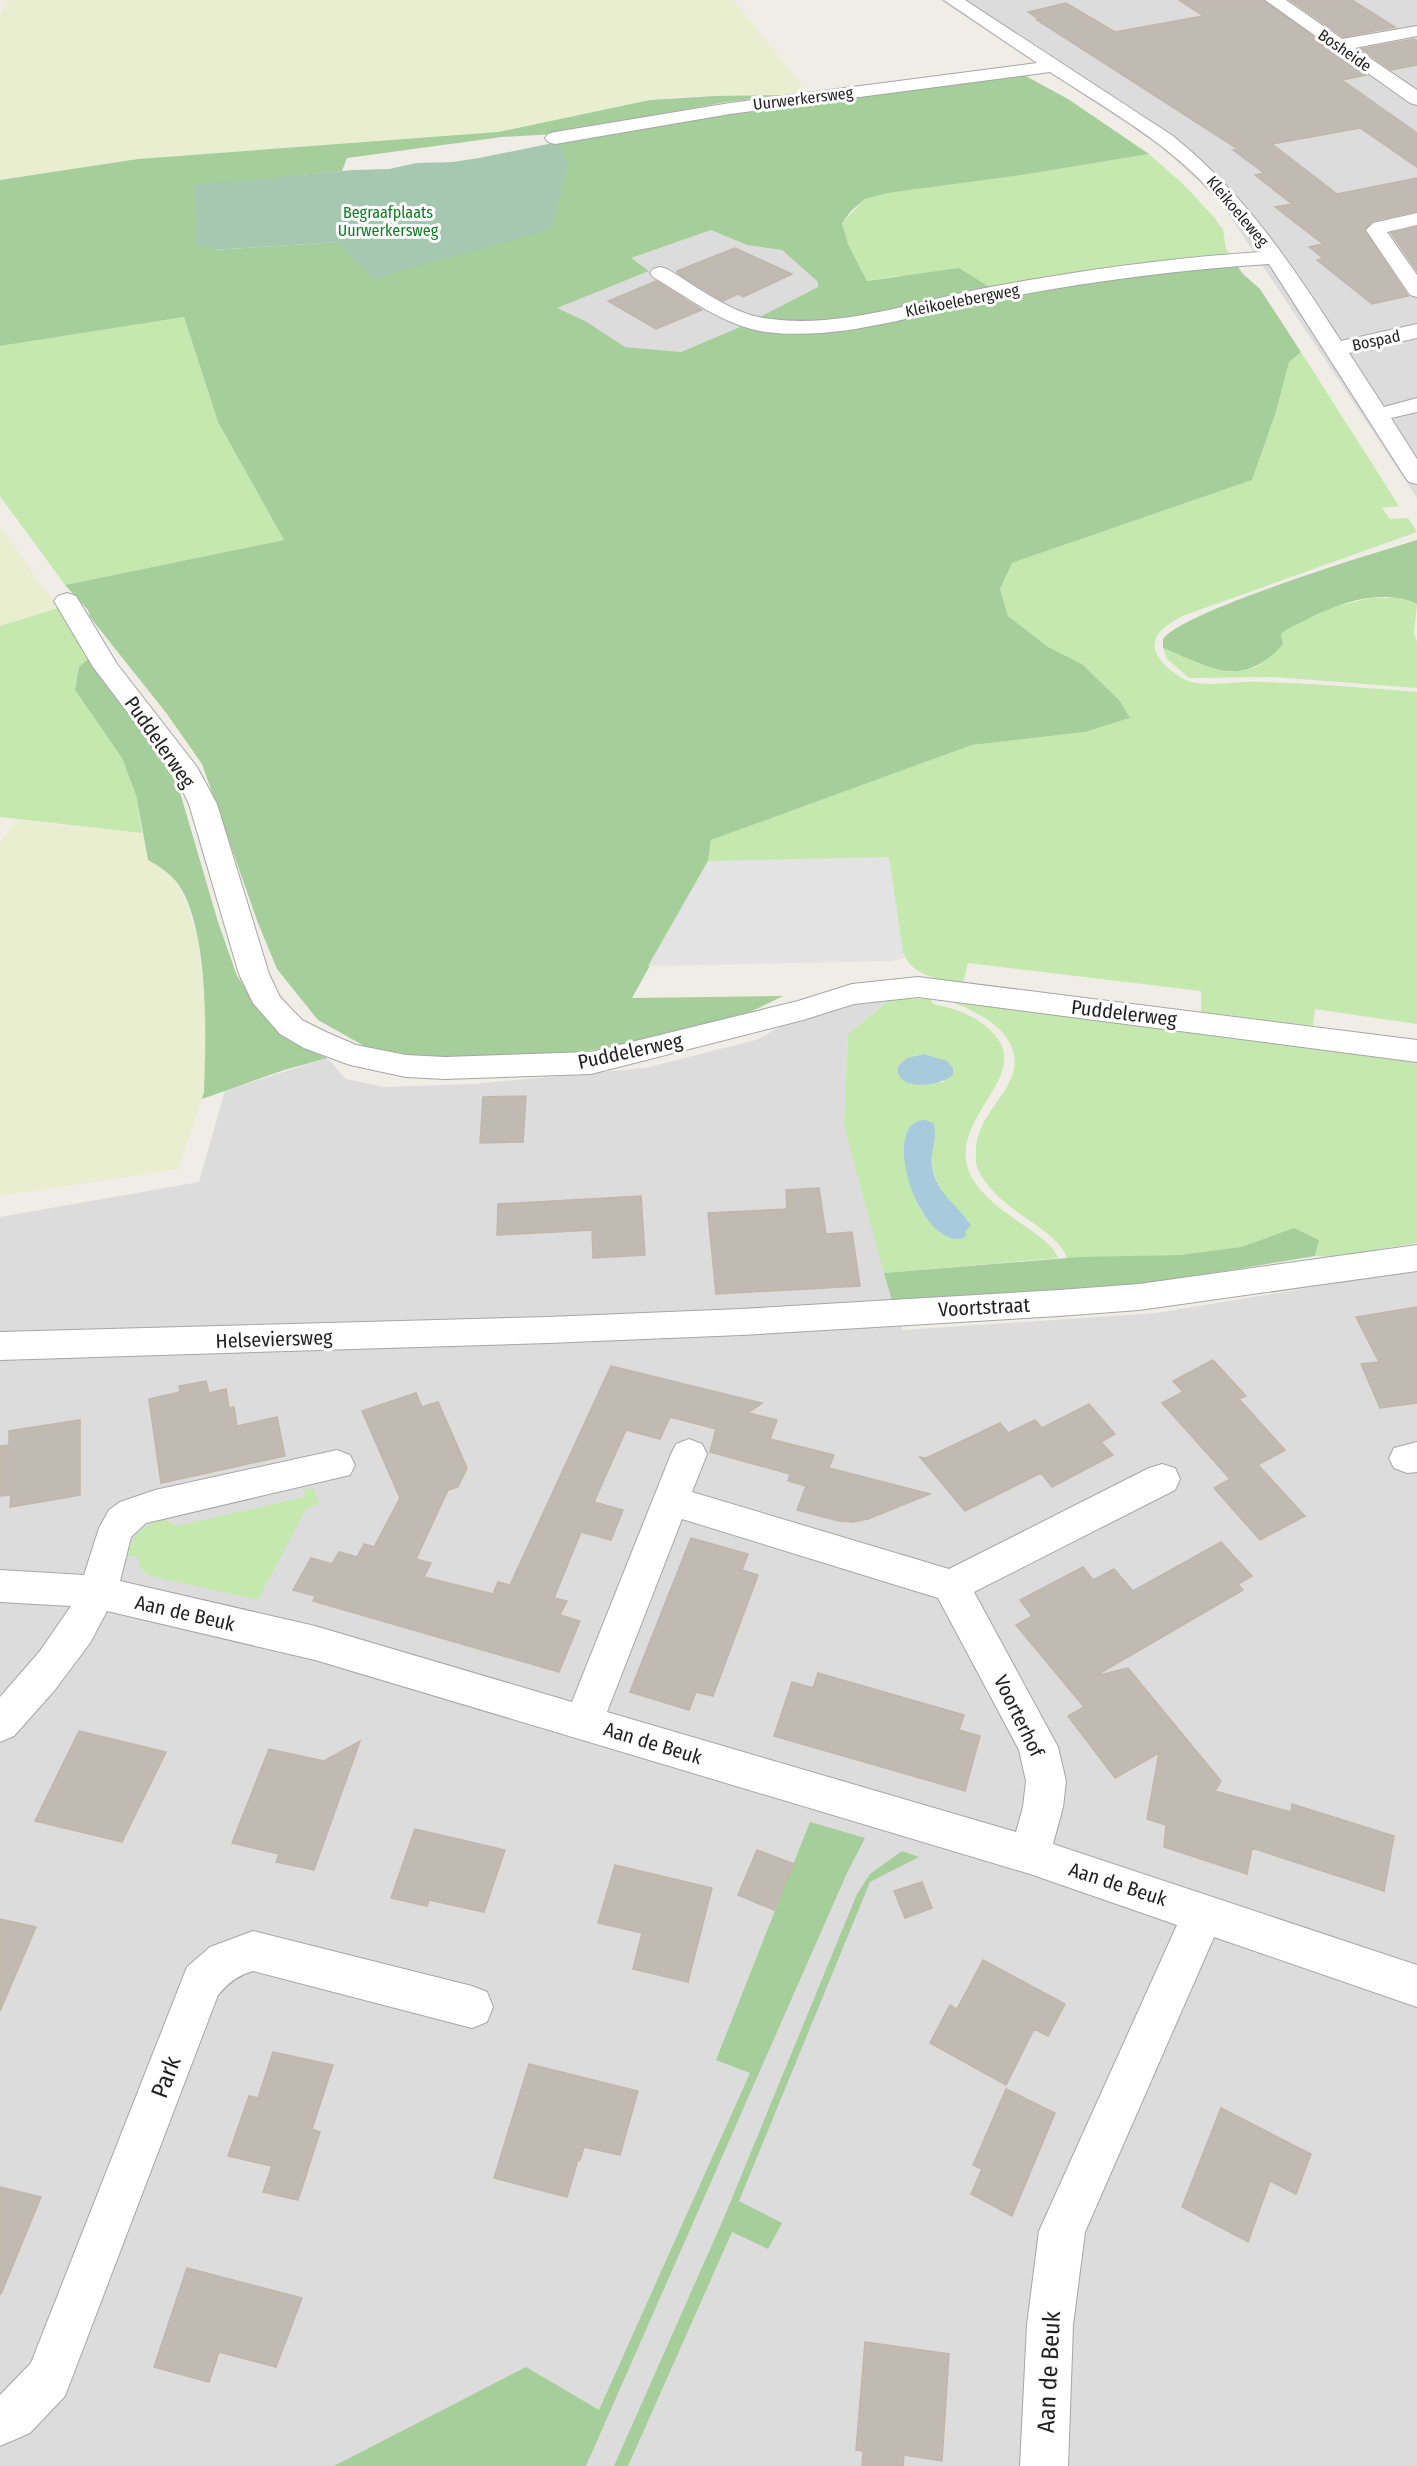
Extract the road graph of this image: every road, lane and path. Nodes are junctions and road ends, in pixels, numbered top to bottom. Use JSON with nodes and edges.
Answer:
{"nodes":[{"id":1,"x":953,"y":0,"type":"edge"},
{"id":2,"x":1274,"y":0,"type":"edge"},
{"id":3,"x":1417,"y":31,"type":"edge"},
{"id":4,"x":1339,"y":45,"type":"junction"},
{"id":5,"x":1052,"y":66,"type":"junction"},
{"id":6,"x":1417,"y":99,"type":"edge"},
{"id":7,"x":555,"y":138,"type":"dead end"},
{"id":8,"x":1417,"y":219,"type":"edge"},
{"id":9,"x":1276,"y":257,"type":"junction"},
{"id":10,"x":660,"y":273,"type":"dead end"},
{"id":11,"x":1417,"y":291,"type":"edge"},
{"id":12,"x":1417,"y":331,"type":"edge"},
{"id":13,"x":1335,"y":349,"type":"junction"},
{"id":14,"x":1417,"y":405,"type":"edge"},
{"id":15,"x":1377,"y":415,"type":"junction"},
{"id":16,"x":1417,"y":477,"type":"edge"},
{"id":17,"x":67,"y":601,"type":"dead end"},
{"id":18,"x":1417,"y":1051,"type":"edge"},
{"id":19,"x":1417,"y":1258,"type":"edge"},
{"id":20,"x":548,"y":1330,"type":"joint"},
{"id":21,"x":0,"y":1346,"type":"edge"},
{"id":22,"x":689,"y":1454,"type":"dead end"},
{"id":23,"x":337,"y":1465,"type":"dead end"},
{"id":24,"x":1162,"y":1479,"type":"dead end"},
{"id":25,"x":670,"y":1500,"type":"junction"},
{"id":26,"x":0,"y":1586,"type":"edge"},
{"id":27,"x":951,"y":1586,"type":"junction"},
{"id":28,"x":98,"y":1592,"type":"junction"},
{"id":29,"x":584,"y":1722,"type":"junction"},
{"id":30,"x":0,"y":1724,"type":"edge"},
{"id":31,"x":1030,"y":1855,"type":"junction"},
{"id":32,"x":1204,"y":1912,"type":"junction"},
{"id":33,"x":1417,"y":1986,"type":"edge"},
{"id":34,"x":472,"y":2007,"type":"dead end"},
{"id":35,"x":0,"y":2422,"type":"edge"},
{"id":36,"x":1044,"y":2466,"type":"edge"}],
"edges":[{"from":1,"to":5,"type":"street","name":"Kleikoeleweg"},
{"from":2,"to":4,"type":"street","name":"Bosheide"},
{"from":3,"to":4,"type":"street"},
{"from":4,"to":6,"type":"street","name":"Bosheide"},
{"from":5,"to":7,"type":"street","name":"Uurwerkersweg"},
{"from":5,"to":9,"type":"street","name":"Kleikoeleweg"},
{"from":8,"to":11,"type":"street"},
{"from":9,"to":10,"type":"street","name":"Kleikoelebergweg"},
{"from":9,"to":13,"type":"street","name":"Kleikoeleweg"},
{"from":12,"to":13,"type":"street","name":"Bospad"},
{"from":13,"to":15,"type":"street","name":"Kleikoeleweg"},
{"from":14,"to":15,"type":"street"},
{"from":15,"to":16,"type":"street","name":"Kleikoeleweg"},
{"from":17,"to":18,"type":"street","name":"Puddelerweg"},
{"from":19,"to":20,"type":"street","name":"Voortstraat"},
{"from":20,"to":21,"type":"street","name":"Helseviersweg"},
{"from":22,"to":25,"type":"street"},
{"from":23,"to":28,"type":"street"},
{"from":24,"to":27,"type":"street"},
{"from":25,"to":27,"type":"street"},
{"from":25,"to":29,"type":"street"},
{"from":26,"to":28,"type":"street","name":"Aan de Beuk"},
{"from":27,"to":31,"type":"street","name":"Voorterhof"},
{"from":28,"to":29,"type":"street","name":"Aan de Beuk"},
{"from":28,"to":30,"type":"street"},
{"from":29,"to":31,"type":"street","name":"Aan de Beuk"},
{"from":31,"to":32,"type":"street","name":"Aan de Beuk"},
{"from":32,"to":33,"type":"street","name":"Aan de Beuk"},
{"from":32,"to":36,"type":"street","name":"Aan de Beuk"},
{"from":34,"to":35,"type":"street","name":"Park"}]}
